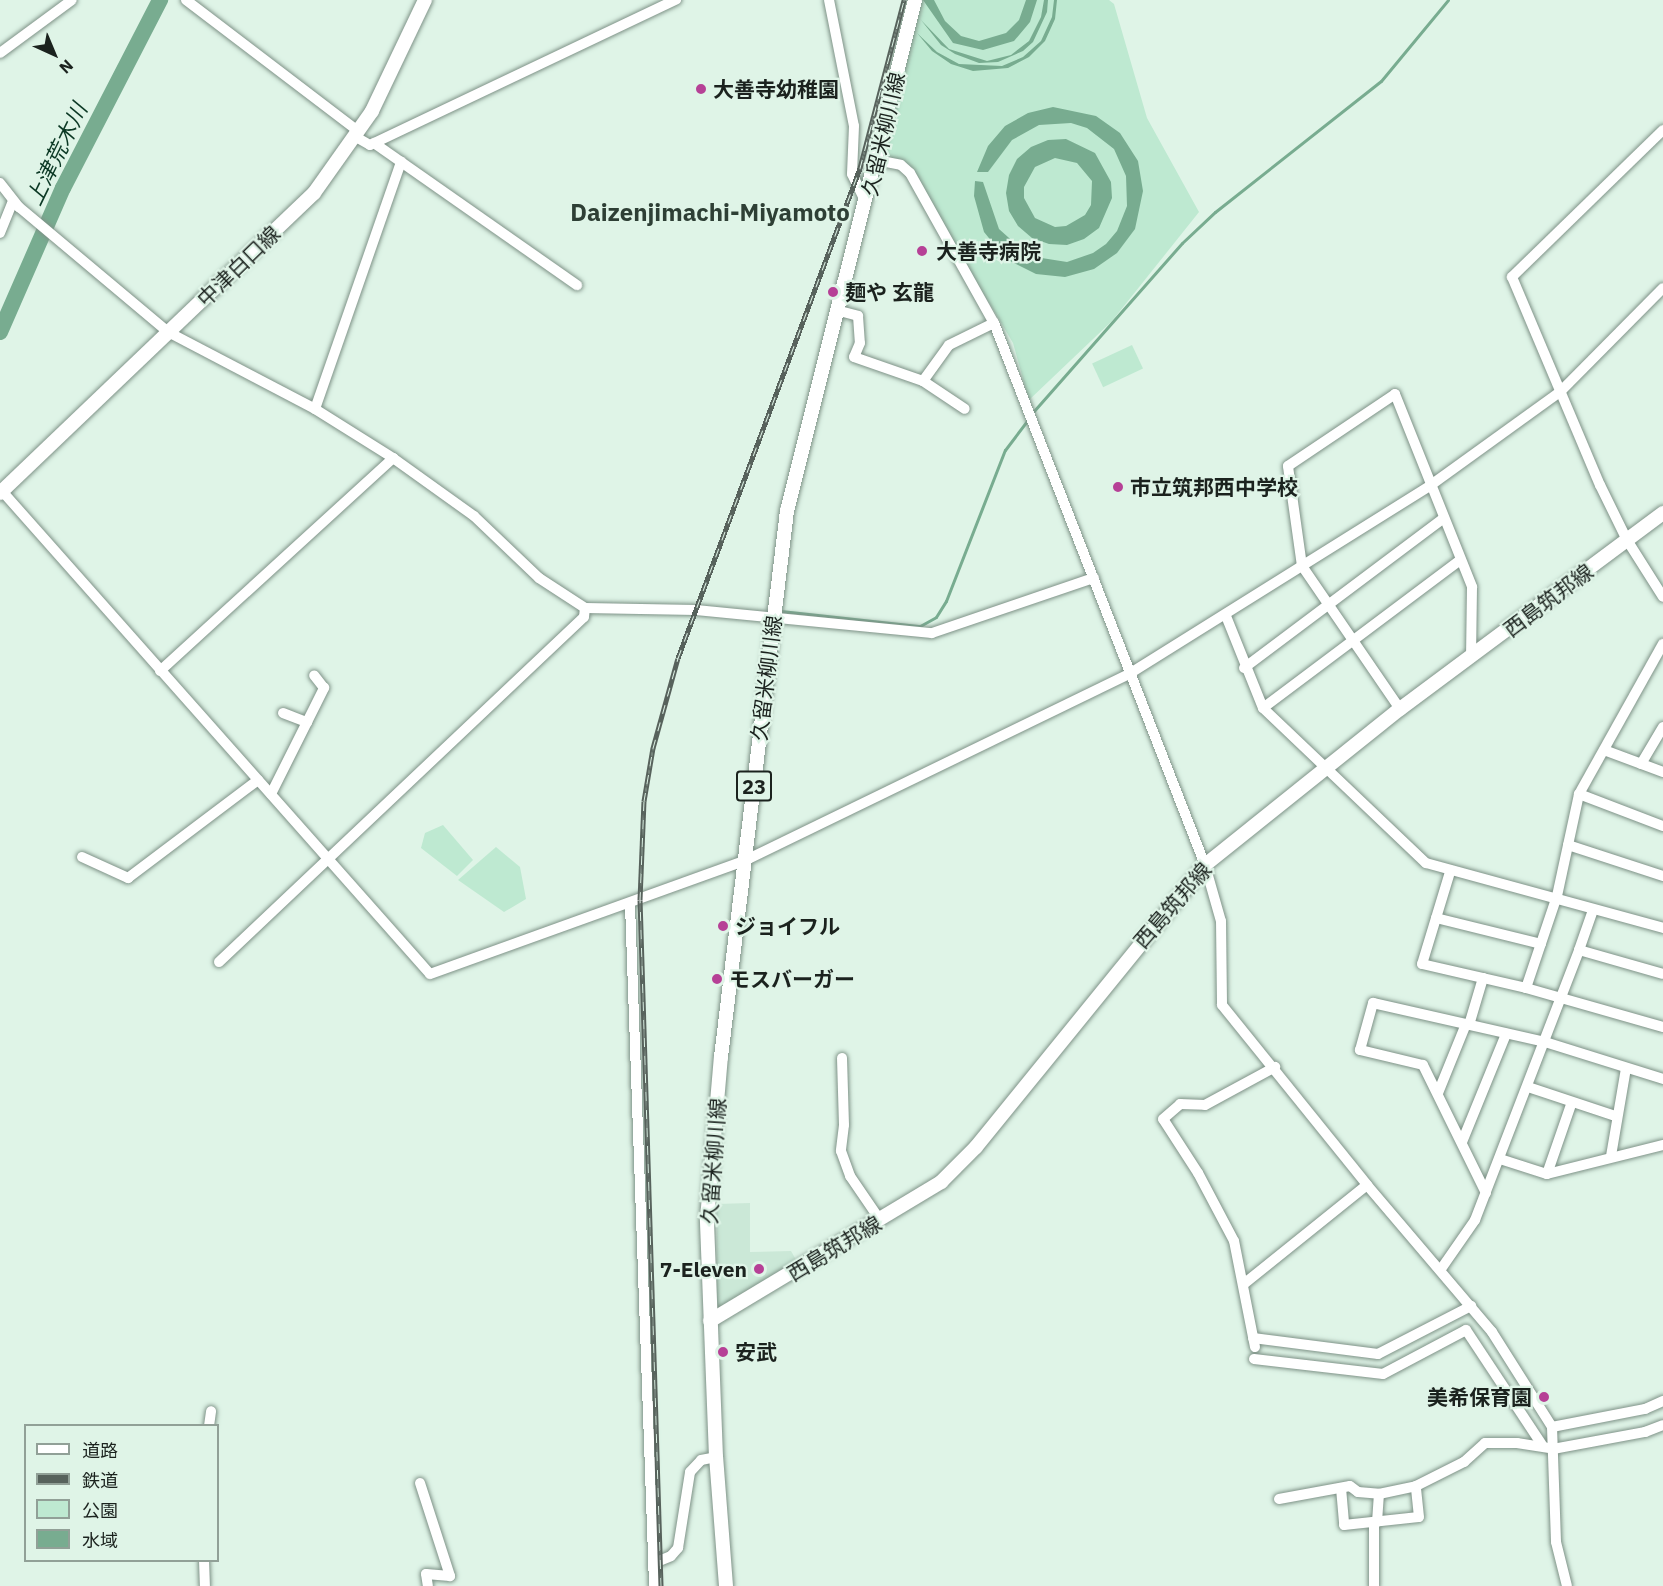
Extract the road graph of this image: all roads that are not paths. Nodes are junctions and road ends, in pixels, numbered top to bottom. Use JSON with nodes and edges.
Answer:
{"nodes":[{"id":1,"x":72,"y":0,"type":"edge"},
{"id":2,"x":186,"y":0,"type":"edge"},
{"id":3,"x":425,"y":0,"type":"edge"},
{"id":4,"x":676,"y":0,"type":"edge"},
{"id":5,"x":829,"y":0,"type":"edge"},
{"id":6,"x":915,"y":0,"type":"edge"},
{"id":7,"x":0,"y":53,"type":"edge"},
{"id":8,"x":1663,"y":130,"type":"edge"},
{"id":9,"x":357,"y":134,"type":"junction"},
{"id":10,"x":374,"y":143,"type":"junction"},
{"id":11,"x":876,"y":160,"type":"junction"},
{"id":12,"x":401,"y":162,"type":"junction"},
{"id":13,"x":0,"y":183,"type":"edge"},
{"id":14,"x":13,"y":201,"type":"junction"},
{"id":15,"x":866,"y":204,"type":"junction"},
{"id":16,"x":0,"y":233,"type":"edge"},
{"id":17,"x":577,"y":285,"type":"dead end"},
{"id":18,"x":1663,"y":288,"type":"edge"},
{"id":19,"x":836,"y":310,"type":"junction"},
{"id":20,"x":994,"y":323,"type":"junction"},
{"id":21,"x":168,"y":332,"type":"junction"},
{"id":22,"x":923,"y":381,"type":"junction"},
{"id":23,"x":1560,"y":392,"type":"junction"},
{"id":24,"x":315,"y":409,"type":"junction"},
{"id":25,"x":965,"y":409,"type":"dead end"},
{"id":26,"x":393,"y":458,"type":"junction"},
{"id":27,"x":1431,"y":484,"type":"junction"},
{"id":28,"x":1,"y":492,"type":"edge"},
{"id":29,"x":1663,"y":513,"type":"edge"},
{"id":30,"x":1444,"y":518,"type":"junction"},
{"id":31,"x":1627,"y":540,"type":"junction"},
{"id":32,"x":1460,"y":561,"type":"junction"},
{"id":33,"x":1302,"y":566,"type":"junction"},
{"id":34,"x":1094,"y":578,"type":"junction"},
{"id":35,"x":1662,"y":592,"type":"edge"},
{"id":36,"x":1328,"y":601,"type":"junction"},
{"id":37,"x":585,"y":608,"type":"junction"},
{"id":38,"x":774,"y":616,"type":"junction"},
{"id":39,"x":1226,"y":616,"type":"junction"},
{"id":40,"x":1354,"y":639,"type":"junction"},
{"id":41,"x":1663,"y":644,"type":"edge"},
{"id":42,"x":1471,"y":657,"type":"junction"},
{"id":43,"x":1244,"y":668,"type":"junction"},
{"id":44,"x":160,"y":671,"type":"junction"},
{"id":45,"x":1129,"y":674,"type":"junction"},
{"id":46,"x":314,"y":675,"type":"dead end"},
{"id":47,"x":1263,"y":708,"type":"junction"},
{"id":48,"x":1400,"y":709,"type":"junction"},
{"id":49,"x":283,"y":714,"type":"dead end"},
{"id":50,"x":307,"y":722,"type":"junction"},
{"id":51,"x":1663,"y":727,"type":"edge"},
{"id":52,"x":1604,"y":750,"type":"junction"},
{"id":53,"x":1641,"y":764,"type":"junction"},
{"id":54,"x":1325,"y":768,"type":"junction"},
{"id":55,"x":1663,"y":772,"type":"edge"},
{"id":56,"x":258,"y":780,"type":"junction"},
{"id":57,"x":271,"y":794,"type":"junction"},
{"id":58,"x":1579,"y":795,"type":"junction"},
{"id":59,"x":1663,"y":826,"type":"edge"},
{"id":60,"x":1568,"y":845,"type":"junction"},
{"id":61,"x":82,"y":857,"type":"dead end"},
{"id":62,"x":328,"y":859,"type":"junction"},
{"id":63,"x":746,"y":860,"type":"junction"},
{"id":64,"x":1204,"y":865,"type":"junction"},
{"id":65,"x":1450,"y":872,"type":"junction"},
{"id":66,"x":1663,"y":876,"type":"edge"},
{"id":67,"x":1557,"y":896,"type":"junction"},
{"id":68,"x":630,"y":904,"type":"junction"},
{"id":69,"x":1593,"y":909,"type":"junction"},
{"id":70,"x":1436,"y":918,"type":"junction"},
{"id":71,"x":1663,"y":928,"type":"edge"},
{"id":72,"x":1541,"y":944,"type":"junction"},
{"id":73,"x":1579,"y":950,"type":"junction"},
{"id":74,"x":219,"y":962,"type":"dead end"},
{"id":75,"x":1663,"y":974,"type":"edge"},
{"id":76,"x":1484,"y":978,"type":"junction"},
{"id":77,"x":1526,"y":988,"type":"junction"},
{"id":78,"x":1561,"y":999,"type":"junction"},
{"id":79,"x":1467,"y":1025,"type":"junction"},
{"id":80,"x":1663,"y":1027,"type":"edge"},
{"id":81,"x":1506,"y":1034,"type":"junction"},
{"id":82,"x":1545,"y":1042,"type":"junction"},
{"id":83,"x":842,"y":1058,"type":"dead end"},
{"id":84,"x":1275,"y":1067,"type":"junction"},
{"id":85,"x":1626,"y":1068,"type":"junction"},
{"id":86,"x":1663,"y":1079,"type":"edge"},
{"id":87,"x":1528,"y":1087,"type":"junction"},
{"id":88,"x":1438,"y":1093,"type":"junction"},
{"id":89,"x":1572,"y":1102,"type":"junction"},
{"id":90,"x":1615,"y":1116,"type":"junction"},
{"id":91,"x":1462,"y":1142,"type":"junction"},
{"id":92,"x":1663,"y":1145,"type":"edge"},
{"id":93,"x":1611,"y":1156,"type":"junction"},
{"id":94,"x":1500,"y":1159,"type":"junction"},
{"id":95,"x":1547,"y":1174,"type":"junction"},
{"id":96,"x":1366,"y":1185,"type":"junction"},
{"id":97,"x":1486,"y":1193,"type":"junction"},
{"id":98,"x":880,"y":1220,"type":"junction"},
{"id":99,"x":1441,"y":1269,"type":"junction"},
{"id":100,"x":1245,"y":1283,"type":"junction"},
{"id":101,"x":1471,"y":1306,"type":"junction"},
{"id":102,"x":710,"y":1321,"type":"junction"},
{"id":103,"x":1254,"y":1359,"type":"dead end"},
{"id":104,"x":1663,"y":1401,"type":"edge"},
{"id":105,"x":211,"y":1411,"type":"dead end"},
{"id":106,"x":209,"y":1424,"type":"edge"},
{"id":107,"x":1663,"y":1425,"type":"edge"},
{"id":108,"x":1552,"y":1427,"type":"junction"},
{"id":109,"x":1542,"y":1445,"type":"junction"},
{"id":110,"x":1554,"y":1449,"type":"junction"},
{"id":111,"x":716,"y":1457,"type":"junction"},
{"id":112,"x":420,"y":1483,"type":"dead end"},
{"id":113,"x":1416,"y":1486,"type":"junction"},
{"id":114,"x":1341,"y":1488,"type":"junction"},
{"id":115,"x":1379,"y":1494,"type":"junction"},
{"id":116,"x":1278,"y":1499,"type":"dead end"},
{"id":117,"x":1375,"y":1522,"type":"junction"},
{"id":118,"x":204,"y":1562,"type":"edge"},
{"id":119,"x":654,"y":1563,"type":"junction"},
{"id":120,"x":452,"y":1581,"type":"edge"},
{"id":121,"x":205,"y":1586,"type":"edge"},
{"id":122,"x":428,"y":1586,"type":"edge"},
{"id":123,"x":654,"y":1586,"type":"edge"},
{"id":124,"x":726,"y":1586,"type":"edge"},
{"id":125,"x":1374,"y":1586,"type":"edge"},
{"id":126,"x":1567,"y":1586,"type":"edge"}],
"edges":[{"from":1,"to":7,"type":"street"},
{"from":2,"to":9,"type":"street"},
{"from":3,"to":9,"type":"main road","name":"中津白口線"},
{"from":4,"to":10,"type":"street"},
{"from":5,"to":15,"type":"street"},
{"from":6,"to":11,"type":"main road","name":"久留米柳川線","number":"23"},
{"from":8,"to":23,"type":"street"},
{"from":9,"to":10,"type":"street"},
{"from":9,"to":21,"type":"main road","name":"中津白口線"},
{"from":10,"to":12,"type":"street"},
{"from":11,"to":15,"type":"main road","name":"久留米柳川線","number":"23"},
{"from":11,"to":20,"type":"street"},
{"from":12,"to":17,"type":"street"},
{"from":12,"to":24,"type":"street"},
{"from":13,"to":14,"type":"street"},
{"from":14,"to":16,"type":"street"},
{"from":14,"to":21,"type":"street"},
{"from":15,"to":19,"type":"main road","name":"久留米柳川線","number":"23"},
{"from":18,"to":23,"type":"street"},
{"from":19,"to":22,"type":"street"},
{"from":19,"to":38,"type":"main road","name":"久留米柳川線","number":"23"},
{"from":20,"to":22,"type":"street"},
{"from":20,"to":34,"type":"street"},
{"from":21,"to":24,"type":"street"},
{"from":21,"to":28,"type":"main road","name":"中津白口線"},
{"from":22,"to":25,"type":"street"},
{"from":23,"to":27,"type":"street"},
{"from":23,"to":31,"type":"street"},
{"from":24,"to":26,"type":"street"},
{"from":26,"to":37,"type":"street"},
{"from":26,"to":44,"type":"street"},
{"from":27,"to":30,"type":"street"},
{"from":27,"to":33,"type":"street"},
{"from":27,"to":33,"type":"street"},
{"from":28,"to":44,"type":"street"},
{"from":29,"to":31,"type":"main road","name":"西島筑邦線"},
{"from":30,"to":32,"type":"street"},
{"from":30,"to":36,"type":"street"},
{"from":31,"to":35,"type":"street"},
{"from":31,"to":42,"type":"main road","name":"西島筑邦線"},
{"from":32,"to":40,"type":"street"},
{"from":32,"to":42,"type":"street"},
{"from":33,"to":36,"type":"street"},
{"from":33,"to":39,"type":"street"},
{"from":34,"to":38,"type":"street"},
{"from":34,"to":45,"type":"street"},
{"from":36,"to":40,"type":"street"},
{"from":36,"to":43,"type":"street"},
{"from":37,"to":38,"type":"street"},
{"from":37,"to":62,"type":"street"},
{"from":38,"to":63,"type":"main road","name":"久留米柳川線","number":"23"},
{"from":39,"to":43,"type":"street"},
{"from":39,"to":45,"type":"street"},
{"from":40,"to":47,"type":"street"},
{"from":40,"to":48,"type":"street"},
{"from":41,"to":52,"type":"street"},
{"from":42,"to":48,"type":"main road","name":"西島筑邦線"},
{"from":43,"to":47,"type":"street"},
{"from":44,"to":56,"type":"street"},
{"from":45,"to":63,"type":"street"},
{"from":45,"to":64,"type":"street"},
{"from":46,"to":50,"type":"street"},
{"from":47,"to":54,"type":"street"},
{"from":48,"to":54,"type":"main road","name":"西島筑邦線"},
{"from":49,"to":50,"type":"street"},
{"from":50,"to":57,"type":"street"},
{"from":51,"to":53,"type":"street"},
{"from":52,"to":53,"type":"street"},
{"from":52,"to":58,"type":"street"},
{"from":53,"to":55,"type":"street"},
{"from":54,"to":64,"type":"main road","name":"西島筑邦線"},
{"from":54,"to":65,"type":"street"},
{"from":56,"to":57,"type":"street"},
{"from":56,"to":61,"type":"street"},
{"from":57,"to":62,"type":"street"},
{"from":58,"to":59,"type":"street"},
{"from":58,"to":60,"type":"street"},
{"from":60,"to":66,"type":"street"},
{"from":60,"to":67,"type":"street"},
{"from":62,"to":68,"type":"street"},
{"from":62,"to":74,"type":"street"},
{"from":63,"to":68,"type":"street"},
{"from":63,"to":102,"type":"main road","name":"久留米柳川線","number":"23"},
{"from":64,"to":84,"type":"street"},
{"from":64,"to":98,"type":"main road","name":"西島筑邦線"},
{"from":65,"to":67,"type":"street"},
{"from":65,"to":70,"type":"street"},
{"from":67,"to":69,"type":"street"},
{"from":67,"to":72,"type":"street"},
{"from":68,"to":119,"type":"street"},
{"from":69,"to":71,"type":"street"},
{"from":69,"to":73,"type":"street"},
{"from":70,"to":72,"type":"street"},
{"from":70,"to":76,"type":"street"},
{"from":72,"to":77,"type":"street"},
{"from":73,"to":75,"type":"street"},
{"from":73,"to":78,"type":"street"},
{"from":76,"to":77,"type":"street"},
{"from":76,"to":79,"type":"street"},
{"from":77,"to":78,"type":"street"},
{"from":78,"to":80,"type":"street"},
{"from":78,"to":82,"type":"street"},
{"from":79,"to":81,"type":"street"},
{"from":79,"to":88,"type":"street"},
{"from":79,"to":88,"type":"street"},
{"from":81,"to":82,"type":"street"},
{"from":81,"to":91,"type":"street"},
{"from":82,"to":85,"type":"street"},
{"from":82,"to":87,"type":"street"},
{"from":83,"to":98,"type":"street"},
{"from":84,"to":96,"type":"street"},
{"from":84,"to":100,"type":"street"},
{"from":85,"to":86,"type":"street"},
{"from":85,"to":90,"type":"street"},
{"from":87,"to":89,"type":"street"},
{"from":87,"to":94,"type":"street"},
{"from":88,"to":91,"type":"street"},
{"from":89,"to":90,"type":"street"},
{"from":89,"to":95,"type":"street"},
{"from":90,"to":93,"type":"street"},
{"from":91,"to":97,"type":"street"},
{"from":92,"to":93,"type":"street"},
{"from":93,"to":95,"type":"street"},
{"from":94,"to":95,"type":"street"},
{"from":94,"to":97,"type":"street"},
{"from":96,"to":99,"type":"street"},
{"from":96,"to":100,"type":"street"},
{"from":97,"to":99,"type":"street"},
{"from":98,"to":102,"type":"main road","name":"西島筑邦線"},
{"from":99,"to":101,"type":"street"},
{"from":100,"to":101,"type":"street"},
{"from":101,"to":108,"type":"street"},
{"from":102,"to":111,"type":"main road","name":"久留米柳川線","number":"23"},
{"from":103,"to":109,"type":"street"},
{"from":104,"to":108,"type":"street"},
{"from":105,"to":106,"type":"street"},
{"from":107,"to":110,"type":"street"},
{"from":108,"to":110,"type":"street"},
{"from":109,"to":110,"type":"street"},
{"from":109,"to":113,"type":"street"},
{"from":110,"to":126,"type":"street"},
{"from":111,"to":119,"type":"street"},
{"from":111,"to":124,"type":"main road","name":"久留米柳川線","number":"23"},
{"from":112,"to":120,"type":"street"},
{"from":113,"to":115,"type":"street"},
{"from":113,"to":117,"type":"street"},
{"from":114,"to":115,"type":"street"},
{"from":114,"to":116,"type":"street"},
{"from":114,"to":117,"type":"street"},
{"from":115,"to":117,"type":"street"},
{"from":117,"to":125,"type":"street"},
{"from":118,"to":121,"type":"street"},
{"from":119,"to":123,"type":"street"},
{"from":120,"to":122,"type":"street"}]}
